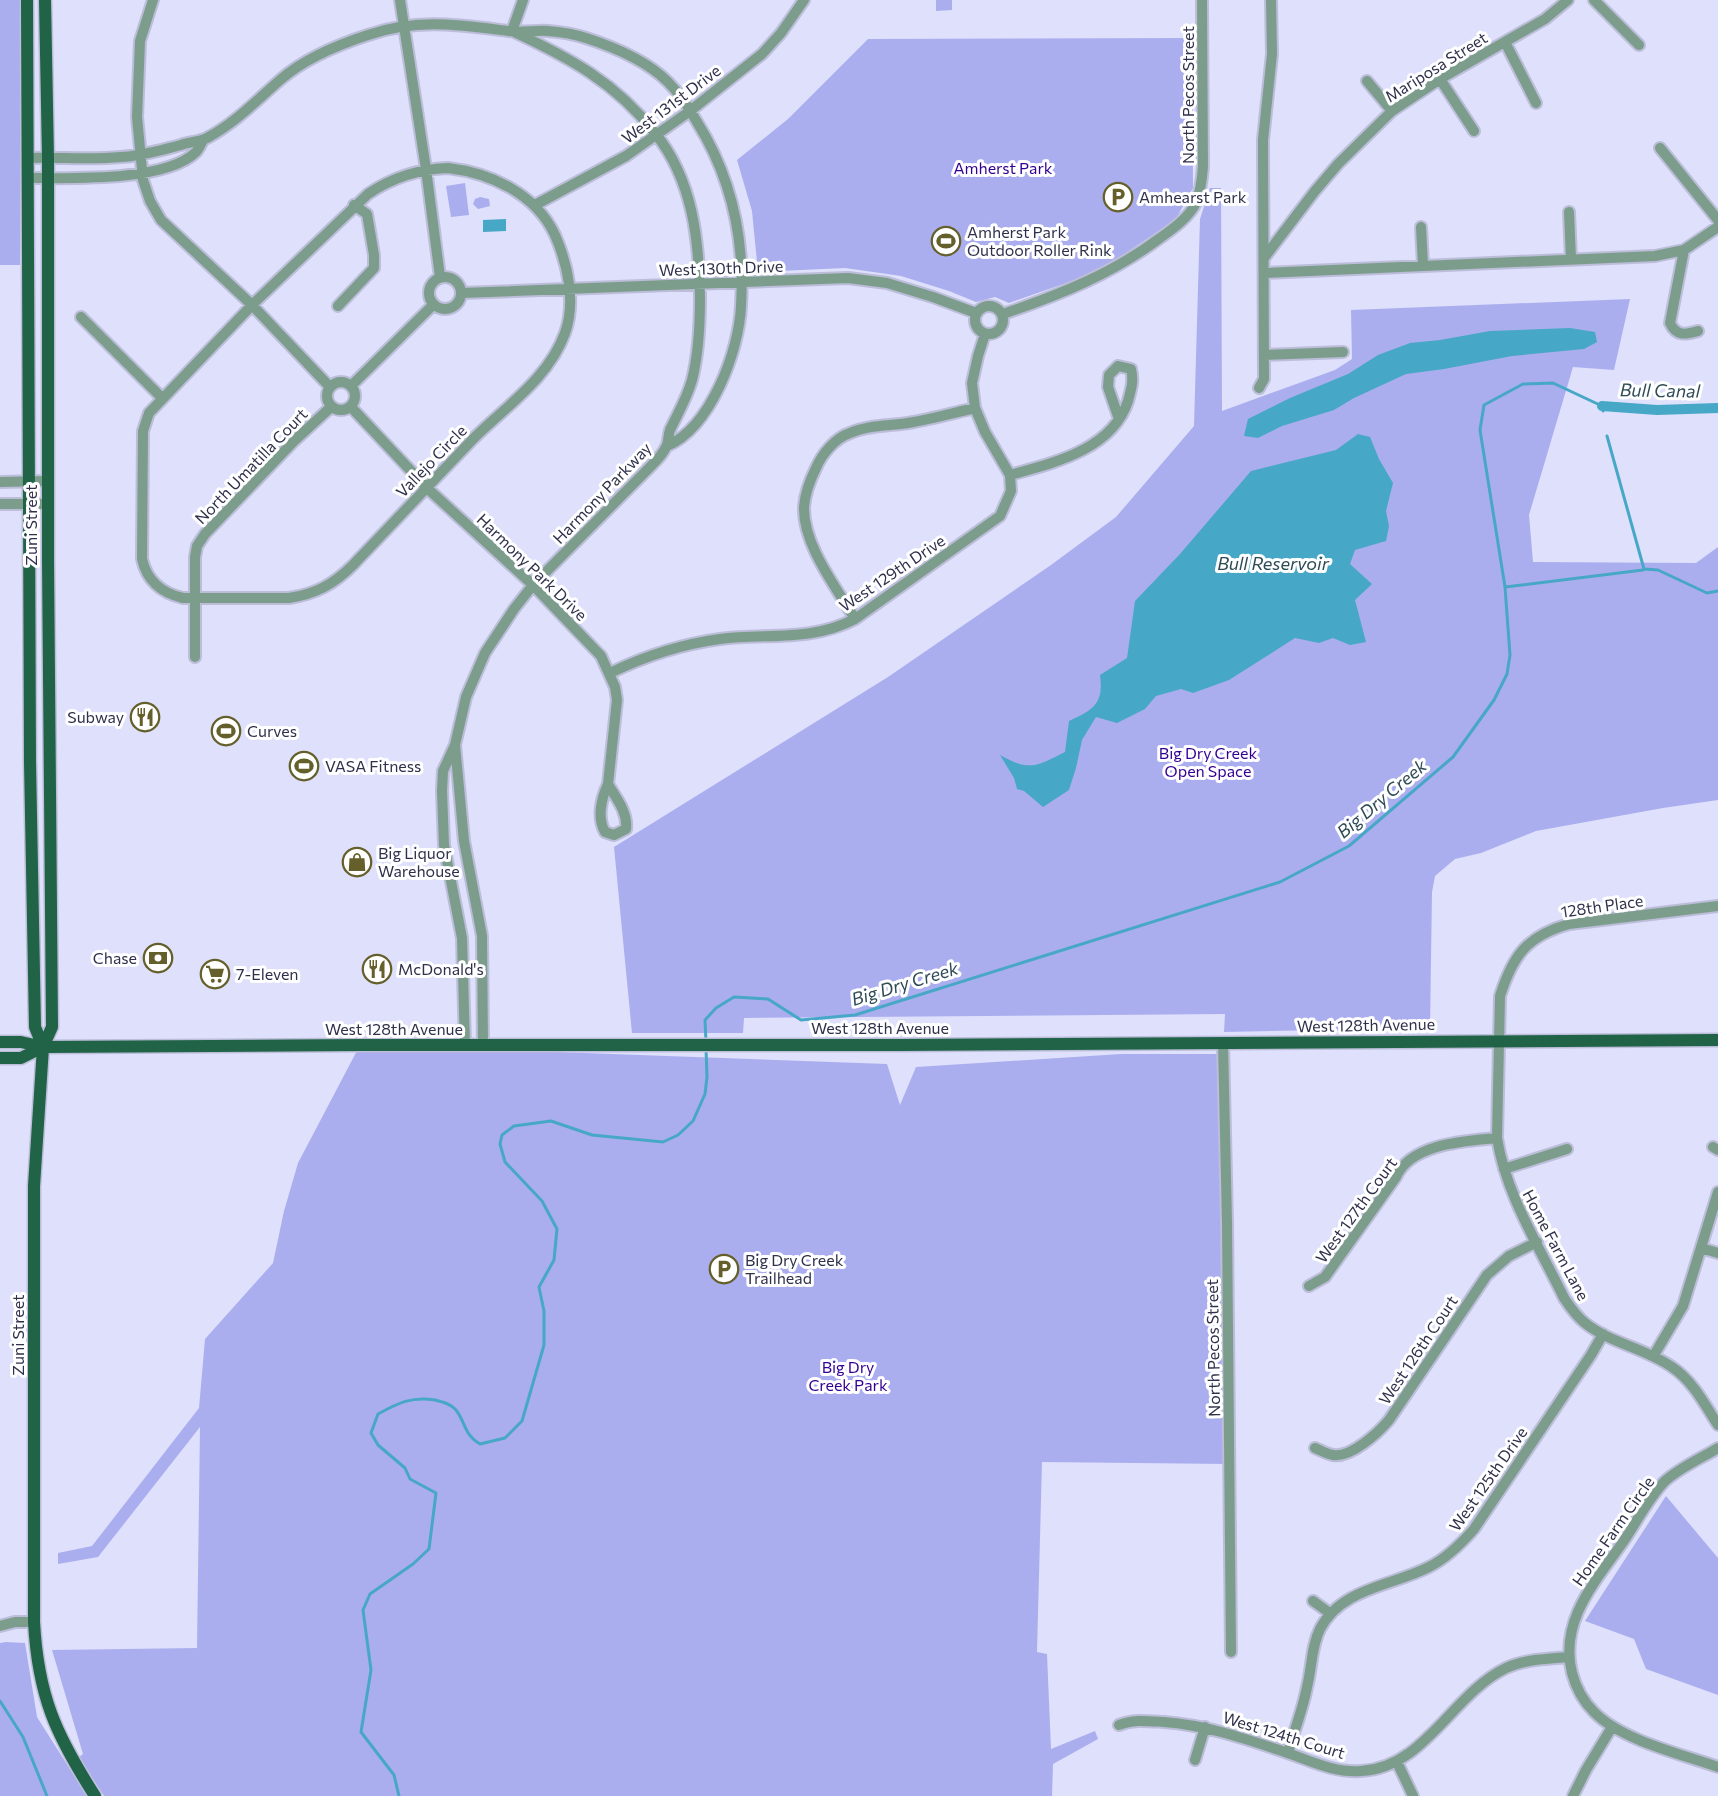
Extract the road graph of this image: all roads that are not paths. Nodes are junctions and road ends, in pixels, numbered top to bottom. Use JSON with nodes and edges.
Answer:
{"nodes":[{"id":1,"x":27,"y":0,"type":"edge"},
{"id":2,"x":45,"y":0,"type":"edge"},
{"id":3,"x":153,"y":0,"type":"edge"},
{"id":4,"x":400,"y":0,"type":"edge"},
{"id":5,"x":523,"y":0,"type":"edge"},
{"id":6,"x":804,"y":0,"type":"edge"},
{"id":7,"x":1202,"y":0,"type":"edge"},
{"id":8,"x":1271,"y":0,"type":"edge"},
{"id":9,"x":1568,"y":0,"type":"edge"},
{"id":10,"x":1594,"y":0,"type":"edge"},
{"id":11,"x":405,"y":26,"type":"junction"},
{"id":12,"x":512,"y":32,"type":"junction"},
{"id":13,"x":1505,"y":42,"type":"junction"},
{"id":14,"x":1640,"y":45,"type":"dead end"},
{"id":15,"x":1440,"y":79,"type":"junction"},
{"id":16,"x":1367,"y":81,"type":"dead end"},
{"id":17,"x":1536,"y":103,"type":"dead end"},
{"id":18,"x":690,"y":111,"type":"junction"},
{"id":19,"x":1392,"y":111,"type":"junction"},
{"id":20,"x":1474,"y":131,"type":"dead end"},
{"id":21,"x":657,"y":135,"type":"junction"},
{"id":22,"x":203,"y":140,"type":"junction"},
{"id":23,"x":1660,"y":148,"type":"dead end"},
{"id":24,"x":140,"y":155,"type":"junction"},
{"id":25,"x":28,"y":158,"type":"junction"},
{"id":26,"x":48,"y":158,"type":"junction"},
{"id":27,"x":426,"y":168,"type":"junction"},
{"id":28,"x":142,"y":173,"type":"junction"},
{"id":29,"x":28,"y":178,"type":"junction"},
{"id":30,"x":47,"y":178,"type":"junction"},
{"id":31,"x":354,"y":205,"type":"junction"},
{"id":32,"x":535,"y":205,"type":"junction"},
{"id":33,"x":1569,"y":212,"type":"dead end"},
{"id":34,"x":1718,"y":220,"type":"edge"},
{"id":35,"x":1421,"y":227,"type":"dead end"},
{"id":36,"x":1718,"y":227,"type":"edge"},
{"id":37,"x":1684,"y":250,"type":"junction"},
{"id":38,"x":1264,"y":258,"type":"junction"},
{"id":39,"x":1571,"y":259,"type":"junction"},
{"id":40,"x":1423,"y":265,"type":"junction"},
{"id":41,"x":1264,"y":273,"type":"junction"},
{"id":42,"x":440,"y":277,"type":"junction"},
{"id":43,"x":743,"y":282,"type":"junction"},
{"id":44,"x":700,"y":284,"type":"junction"},
{"id":45,"x":569,"y":287,"type":"junction"},
{"id":46,"x":462,"y":293,"type":"junction"},
{"id":47,"x":252,"y":305,"type":"junction"},
{"id":48,"x":433,"y":305,"type":"junction"},
{"id":49,"x":338,"y":306,"type":"dead end"},
{"id":50,"x":976,"y":313,"type":"junction"},
{"id":51,"x":1003,"y":314,"type":"junction"},
{"id":52,"x":81,"y":317,"type":"dead end"},
{"id":53,"x":1698,"y":331,"type":"dead end"},
{"id":54,"x":986,"y":334,"type":"junction"},
{"id":55,"x":1342,"y":352,"type":"dead end"},
{"id":56,"x":1264,"y":355,"type":"junction"},
{"id":57,"x":329,"y":386,"type":"junction"},
{"id":58,"x":351,"y":386,"type":"junction"},
{"id":59,"x":1259,"y":388,"type":"dead end"},
{"id":60,"x":162,"y":398,"type":"junction"},
{"id":61,"x":331,"y":407,"type":"junction"},
{"id":62,"x":351,"y":407,"type":"junction"},
{"id":63,"x":975,"y":408,"type":"junction"},
{"id":64,"x":1119,"y":419,"type":"dead end"},
{"id":65,"x":667,"y":446,"type":"junction"},
{"id":66,"x":1010,"y":475,"type":"junction"},
{"id":67,"x":0,"y":482,"type":"edge"},
{"id":68,"x":30,"y":482,"type":"junction"},
{"id":69,"x":48,"y":482,"type":"junction"},
{"id":70,"x":427,"y":488,"type":"junction"},
{"id":71,"x":0,"y":504,"type":"edge"},
{"id":72,"x":30,"y":504,"type":"junction"},
{"id":73,"x":48,"y":504,"type":"junction"},
{"id":74,"x":533,"y":585,"type":"junction"},
{"id":75,"x":195,"y":598,"type":"junction"},
{"id":76,"x":855,"y":619,"type":"junction"},
{"id":77,"x":195,"y":657,"type":"dead end"},
{"id":78,"x":610,"y":673,"type":"junction"},
{"id":79,"x":455,"y":745,"type":"junction"},
{"id":80,"x":608,"y":784,"type":"dead end"},
{"id":81,"x":1718,"y":906,"type":"edge"},
{"id":82,"x":461,"y":928,"type":"junction"},
{"id":83,"x":481,"y":928,"type":"junction"},
{"id":84,"x":1718,"y":1040,"type":"edge"},
{"id":85,"x":1498,"y":1041,"type":"junction"},
{"id":86,"x":0,"y":1042,"type":"edge"},
{"id":87,"x":1223,"y":1043,"type":"junction"},
{"id":88,"x":465,"y":1045,"type":"junction"},
{"id":89,"x":483,"y":1045,"type":"junction"},
{"id":90,"x":43,"y":1047,"type":"junction"},
{"id":91,"x":0,"y":1058,"type":"edge"},
{"id":92,"x":1497,"y":1138,"type":"junction"},
{"id":93,"x":1567,"y":1149,"type":"dead end"},
{"id":94,"x":1504,"y":1169,"type":"junction"},
{"id":95,"x":1718,"y":1192,"type":"edge"},
{"id":96,"x":1537,"y":1242,"type":"junction"},
{"id":97,"x":1701,"y":1248,"type":"junction"},
{"id":98,"x":1718,"y":1252,"type":"edge"},
{"id":99,"x":1309,"y":1286,"type":"dead end"},
{"id":100,"x":1603,"y":1334,"type":"junction"},
{"id":101,"x":1654,"y":1355,"type":"junction"},
{"id":102,"x":1718,"y":1425,"type":"edge"},
{"id":103,"x":1315,"y":1448,"type":"dead end"},
{"id":104,"x":1718,"y":1448,"type":"edge"},
{"id":105,"x":1313,"y":1601,"type":"dead end"},
{"id":106,"x":1331,"y":1614,"type":"junction"},
{"id":107,"x":34,"y":1622,"type":"junction"},
{"id":108,"x":0,"y":1626,"type":"edge"},
{"id":109,"x":1231,"y":1652,"type":"dead end"},
{"id":110,"x":1568,"y":1657,"type":"junction"},
{"id":111,"x":1119,"y":1725,"type":"dead end"},
{"id":112,"x":1205,"y":1727,"type":"junction"},
{"id":113,"x":1612,"y":1727,"type":"junction"},
{"id":114,"x":1287,"y":1753,"type":"junction"},
{"id":115,"x":1195,"y":1760,"type":"dead end"},
{"id":116,"x":1397,"y":1762,"type":"junction"},
{"id":117,"x":1718,"y":1767,"type":"edge"},
{"id":118,"x":95,"y":1796,"type":"edge"},
{"id":119,"x":1413,"y":1796,"type":"edge"},
{"id":120,"x":1574,"y":1796,"type":"edge"}],
"edges":[{"from":1,"to":25,"type":"main road","name":"Zuni Street"},
{"from":2,"to":26,"type":"main road","name":"Zuni Street"},
{"from":3,"to":24,"type":"street"},
{"from":4,"to":11,"type":"street"},
{"from":5,"to":12,"type":"street"},
{"from":6,"to":18,"type":"street","name":"West 131st Drive"},
{"from":7,"to":51,"type":"street","name":"North Pecos Street"},
{"from":8,"to":38,"type":"street"},
{"from":9,"to":13,"type":"street","name":"Mariposa Street"},
{"from":10,"to":14,"type":"street"},
{"from":11,"to":12,"type":"street","name":"Harmony Parkway"},
{"from":11,"to":22,"type":"street","name":"Harmony Parkway"},
{"from":11,"to":27,"type":"street"},
{"from":12,"to":18,"type":"street","name":"Harmony Parkway"},
{"from":12,"to":21,"type":"street","name":"Harmony Parkway"},
{"from":13,"to":15,"type":"street","name":"Mariposa Street"},
{"from":13,"to":17,"type":"street"},
{"from":15,"to":19,"type":"street","name":"Mariposa Street"},
{"from":15,"to":20,"type":"street"},
{"from":16,"to":19,"type":"street"},
{"from":18,"to":21,"type":"street","name":"West 131st Drive"},
{"from":18,"to":43,"type":"street","name":"Harmony Parkway"},
{"from":19,"to":38,"type":"street","name":"Mariposa Street"},
{"from":21,"to":32,"type":"street","name":"West 131st Drive"},
{"from":21,"to":44,"type":"street","name":"Harmony Parkway"},
{"from":22,"to":24,"type":"street","name":"Harmony Parkway"},
{"from":22,"to":28,"type":"street","name":"Harmony Parkway"},
{"from":23,"to":34,"type":"street"},
{"from":24,"to":26,"type":"street","name":"Harmony Parkway"},
{"from":24,"to":28,"type":"street"},
{"from":25,"to":26,"type":"street","name":"Harmony Parkway"},
{"from":25,"to":29,"type":"main road","name":"Zuni Street"},
{"from":26,"to":30,"type":"main road","name":"Zuni Street"},
{"from":27,"to":31,"type":"street","name":"Vallejo Circle"},
{"from":27,"to":32,"type":"street","name":"Vallejo Circle"},
{"from":27,"to":42,"type":"street"},
{"from":28,"to":30,"type":"street","name":"Harmony Parkway"},
{"from":28,"to":47,"type":"street"},
{"from":29,"to":30,"type":"street","name":"Harmony Parkway"},
{"from":29,"to":68,"type":"main road","name":"Zuni Street"},
{"from":30,"to":69,"type":"main road","name":"Zuni Street"},
{"from":31,"to":47,"type":"street","name":"Vallejo Circle"},
{"from":31,"to":49,"type":"street"},
{"from":32,"to":45,"type":"street","name":"Vallejo Circle"},
{"from":33,"to":39,"type":"street"},
{"from":35,"to":40,"type":"street"},
{"from":36,"to":37,"type":"street"},
{"from":37,"to":39,"type":"street"},
{"from":37,"to":53,"type":"street"},
{"from":38,"to":41,"type":"street"},
{"from":39,"to":40,"type":"street"},
{"from":40,"to":41,"type":"street"},
{"from":41,"to":56,"type":"street"},
{"from":42,"to":46,"type":"street"},
{"from":42,"to":48,"type":"street"},
{"from":43,"to":44,"type":"street","name":"West 130th Drive"},
{"from":43,"to":50,"type":"street","name":"West 130th Drive"},
{"from":43,"to":65,"type":"street","name":"Harmony Parkway"},
{"from":44,"to":45,"type":"street","name":"West 130th Drive"},
{"from":44,"to":65,"type":"street","name":"Harmony Parkway"},
{"from":45,"to":46,"type":"street","name":"West 130th Drive"},
{"from":45,"to":70,"type":"street","name":"Vallejo Circle"},
{"from":46,"to":48,"type":"street"},
{"from":47,"to":57,"type":"street"},
{"from":47,"to":60,"type":"street","name":"Vallejo Circle"},
{"from":48,"to":58,"type":"street"},
{"from":50,"to":51,"type":"street"},
{"from":50,"to":54,"type":"street"},
{"from":51,"to":54,"type":"street"},
{"from":52,"to":60,"type":"street"},
{"from":54,"to":63,"type":"street"},
{"from":55,"to":56,"type":"street"},
{"from":56,"to":59,"type":"street"},
{"from":57,"to":58,"type":"street"},
{"from":57,"to":61,"type":"street"},
{"from":58,"to":62,"type":"street"},
{"from":60,"to":75,"type":"street","name":"Vallejo Circle"},
{"from":61,"to":62,"type":"street"},
{"from":61,"to":75,"type":"street","name":"North Umatilla Court"},
{"from":62,"to":70,"type":"street","name":"Harmony Park Drive"},
{"from":63,"to":66,"type":"street"},
{"from":63,"to":76,"type":"street"},
{"from":64,"to":66,"type":"street"},
{"from":65,"to":74,"type":"street","name":"Harmony Parkway"},
{"from":66,"to":76,"type":"street","name":"West 129th Drive"},
{"from":67,"to":68,"type":"street"},
{"from":68,"to":69,"type":"street"},
{"from":68,"to":72,"type":"main road","name":"Zuni Street"},
{"from":69,"to":73,"type":"main road","name":"Zuni Street"},
{"from":70,"to":74,"type":"street","name":"Harmony Park Drive"},
{"from":70,"to":75,"type":"street","name":"Vallejo Circle"},
{"from":71,"to":72,"type":"street"},
{"from":72,"to":73,"type":"street"},
{"from":72,"to":90,"type":"main road","name":"Zuni Street"},
{"from":73,"to":90,"type":"main road","name":"Zuni Street"},
{"from":74,"to":78,"type":"street","name":"Harmony Park Drive"},
{"from":74,"to":79,"type":"street","name":"Harmony Parkway"},
{"from":75,"to":77,"type":"street","name":"North Umatilla Court"},
{"from":76,"to":78,"type":"street","name":"West 129th Drive"},
{"from":78,"to":80,"type":"street","name":"Harmony Park Drive"},
{"from":79,"to":82,"type":"street","name":"Harmony Parkway"},
{"from":79,"to":83,"type":"street","name":"Harmony Parkway"},
{"from":81,"to":85,"type":"street","name":"128th Place"},
{"from":82,"to":83,"type":"street"},
{"from":82,"to":88,"type":"street","name":"Harmony Parkway"},
{"from":83,"to":89,"type":"street","name":"Harmony Parkway"},
{"from":84,"to":85,"type":"main road","name":"West 128th Avenue"},
{"from":85,"to":87,"type":"main road","name":"West 128th Avenue"},
{"from":85,"to":92,"type":"street","name":"Home Farm Lane"},
{"from":86,"to":90,"type":"main road"},
{"from":87,"to":89,"type":"main road","name":"West 128th Avenue"},
{"from":87,"to":109,"type":"street","name":"North Pecos Street"},
{"from":88,"to":89,"type":"main road","name":"West 128th Avenue"},
{"from":88,"to":90,"type":"main road","name":"West 128th Avenue"},
{"from":90,"to":91,"type":"main road"},
{"from":90,"to":107,"type":"main road","name":"Zuni Street"},
{"from":92,"to":94,"type":"street","name":"Home Farm Lane"},
{"from":92,"to":99,"type":"street","name":"West 127th Court"},
{"from":93,"to":94,"type":"street"},
{"from":94,"to":96,"type":"street","name":"Home Farm Lane"},
{"from":95,"to":97,"type":"street"},
{"from":96,"to":100,"type":"street","name":"Home Farm Lane"},
{"from":96,"to":103,"type":"street","name":"West 126th Court"},
{"from":97,"to":98,"type":"street"},
{"from":97,"to":101,"type":"street"},
{"from":100,"to":101,"type":"street","name":"Home Farm Lane"},
{"from":100,"to":106,"type":"street","name":"West 125th Drive"},
{"from":101,"to":102,"type":"street","name":"Home Farm Lane"},
{"from":104,"to":110,"type":"street","name":"Home Farm Circle"},
{"from":105,"to":106,"type":"street"},
{"from":106,"to":114,"type":"street","name":"West 125th Drive"},
{"from":107,"to":108,"type":"street"},
{"from":107,"to":118,"type":"main road","name":"Zuni Street"},
{"from":110,"to":113,"type":"street"},
{"from":110,"to":116,"type":"street","name":"West 124th Court"},
{"from":111,"to":112,"type":"street","name":"West 124th Court"},
{"from":112,"to":114,"type":"street","name":"West 124th Court"},
{"from":112,"to":115,"type":"street","name":"West 124th Court"},
{"from":113,"to":117,"type":"street"},
{"from":113,"to":120,"type":"street"},
{"from":114,"to":116,"type":"street","name":"West 124th Court"},
{"from":116,"to":119,"type":"street"}]}
